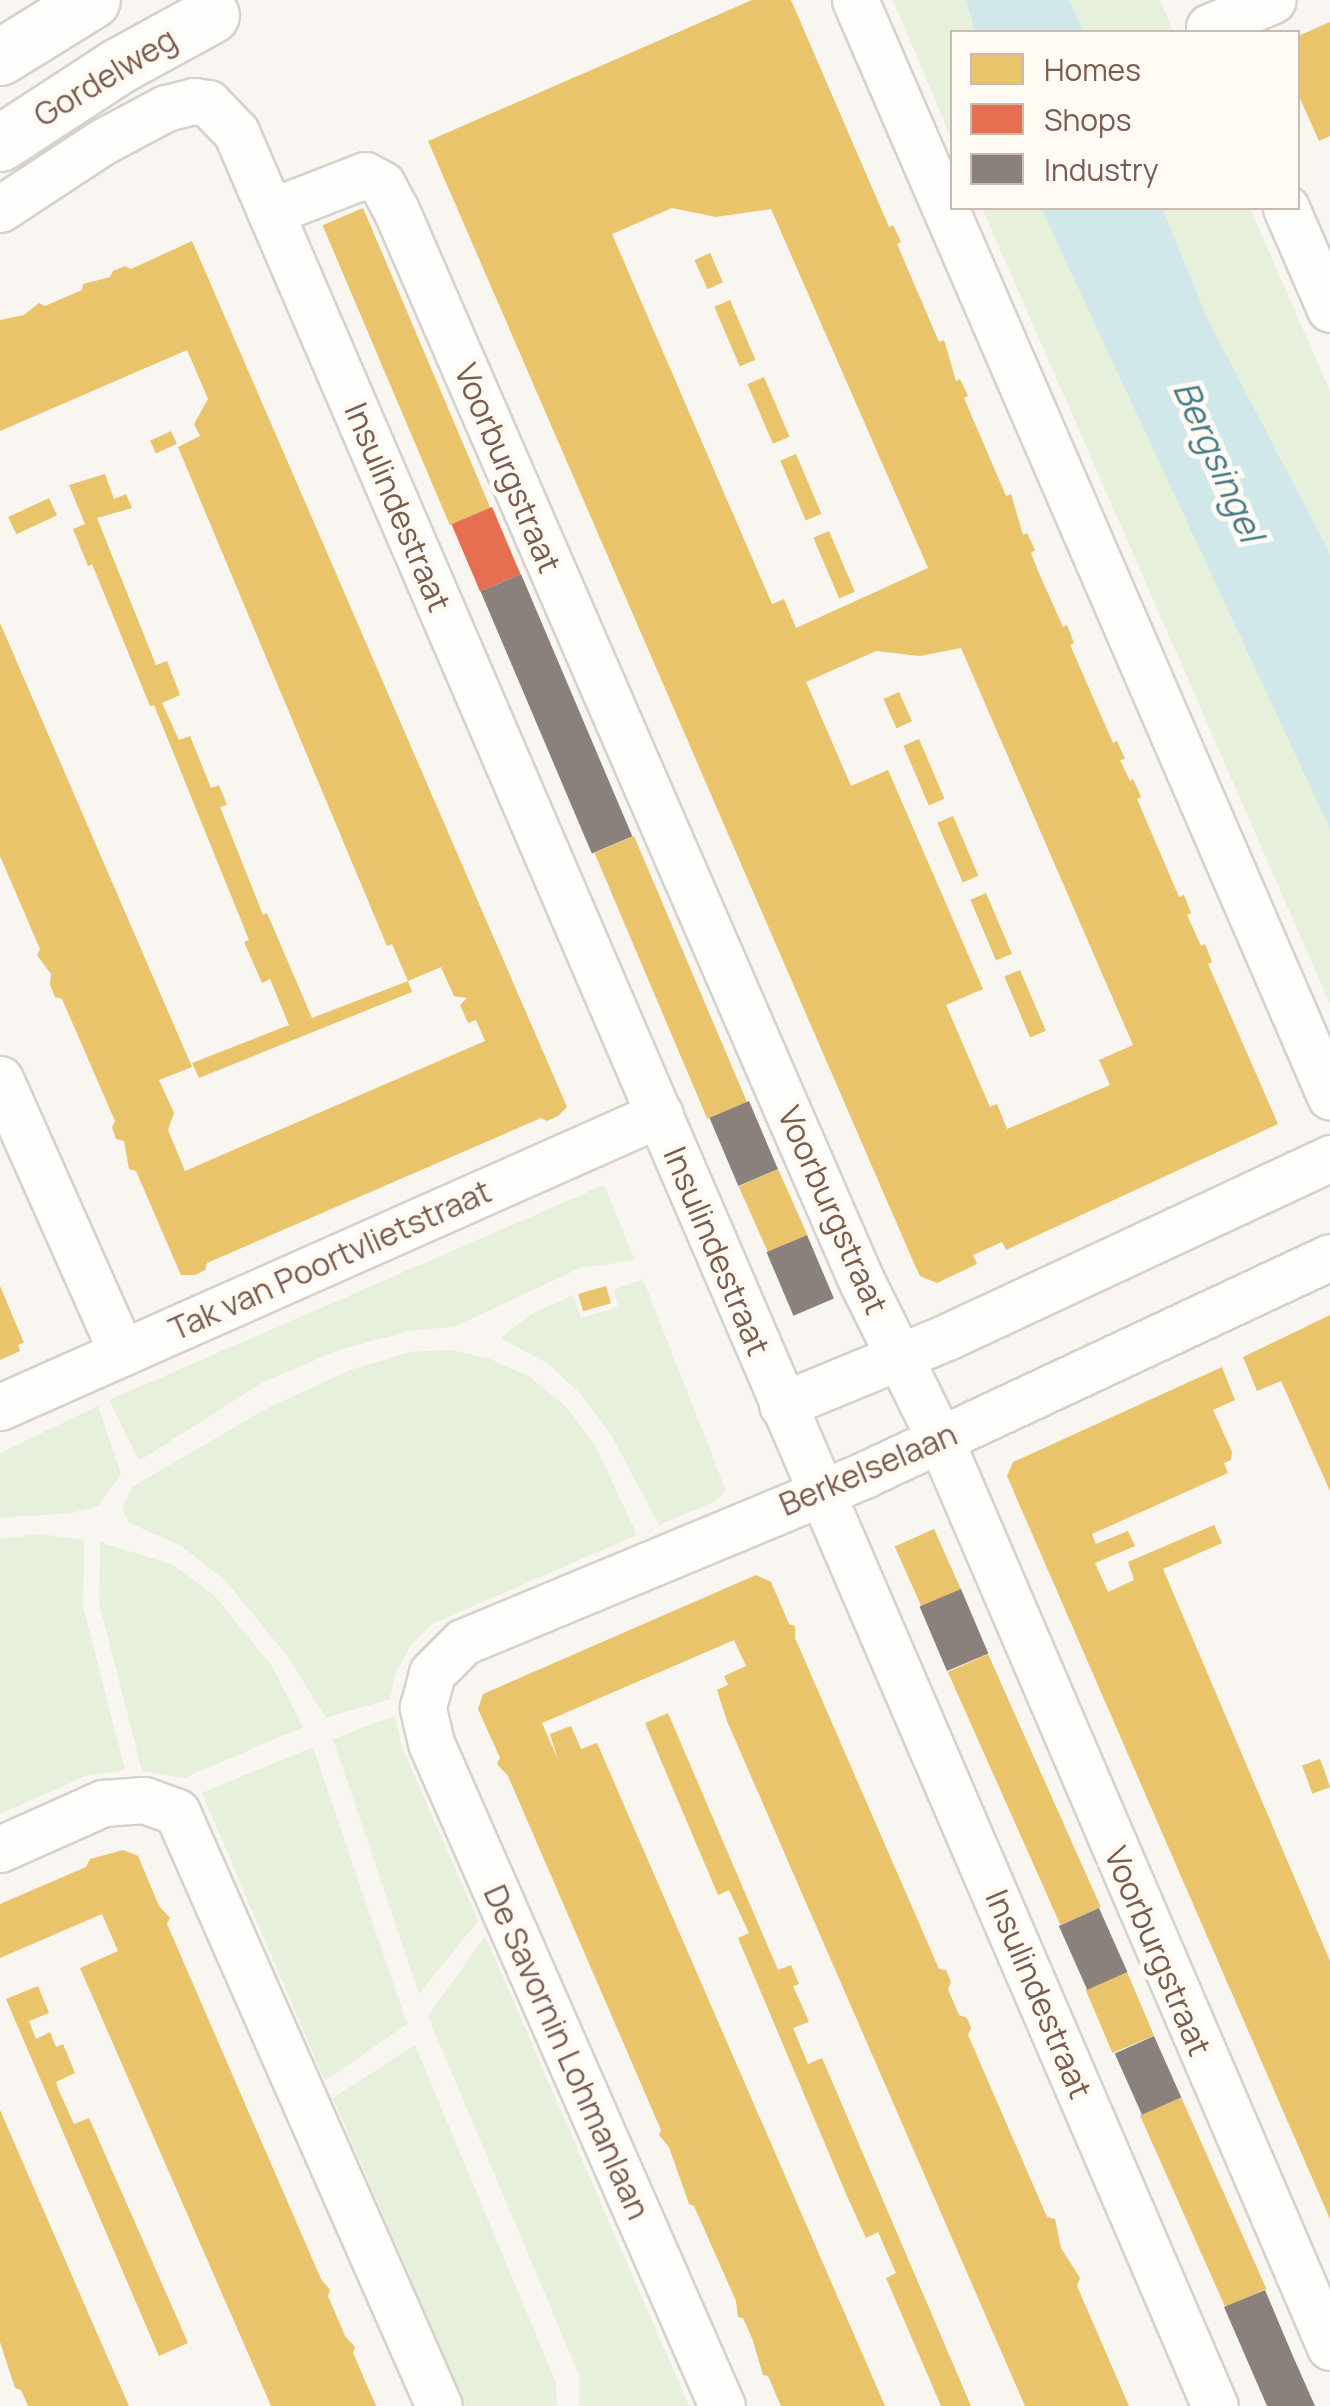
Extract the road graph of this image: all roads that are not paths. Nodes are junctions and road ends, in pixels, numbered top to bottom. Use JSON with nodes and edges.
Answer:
{"nodes":[{"id":1,"x":92,"y":0,"type":"edge"},
{"id":2,"x":855,"y":0,"type":"edge"},
{"id":3,"x":1273,"y":0,"type":"edge"},
{"id":4,"x":211,"y":15,"type":"dead end"},
{"id":5,"x":1206,"y":20,"type":"edge"},
{"id":6,"x":0,"y":57,"type":"edge"},
{"id":7,"x":208,"y":104,"type":"joint"},
{"id":8,"x":0,"y":143,"type":"edge"},
{"id":9,"x":0,"y":209,"type":"edge"},
{"id":10,"x":1287,"y":210,"type":"edge"},
{"id":11,"x":270,"y":212,"type":"junction"},
{"id":12,"x":1330,"y":308,"type":"edge"},
{"id":13,"x":0,"y":1078,"type":"edge"},
{"id":14,"x":1330,"y":1096,"type":"edge"},
{"id":15,"x":660,"y":1114,"type":"junction"},
{"id":16,"x":1330,"y":1158,"type":"edge"},
{"id":17,"x":1330,"y":1258,"type":"edge"},
{"id":18,"x":122,"y":1352,"type":"junction"},
{"id":19,"x":902,"y":1356,"type":"junction"},
{"id":20,"x":782,"y":1405,"type":"junction"},
{"id":21,"x":0,"y":1406,"type":"edge"},
{"id":22,"x":940,"y":1439,"type":"junction"},
{"id":23,"x":819,"y":1492,"type":"junction"},
{"id":24,"x":425,"y":1696,"type":"joint"},
{"id":25,"x":0,"y":1849,"type":"edge"},
{"id":26,"x":1330,"y":2347,"type":"edge"},
{"id":27,"x":438,"y":2406,"type":"edge"},
{"id":28,"x":722,"y":2406,"type":"edge"},
{"id":29,"x":1216,"y":2406,"type":"edge"}],
"edges":[{"from":1,"to":6,"type":"main road"},
{"from":2,"to":14,"type":"street"},
{"from":3,"to":5,"type":"street"},
{"from":4,"to":8,"type":"main road","name":"Gordelweg"},
{"from":7,"to":9,"type":"street","name":"Gordelweg"},
{"from":7,"to":11,"type":"street","name":"Insulindestraat"},
{"from":10,"to":12,"type":"street"},
{"from":11,"to":15,"type":"street","name":"Insulindestraat"},
{"from":11,"to":19,"type":"street","name":"Voorburgstraat"},
{"from":13,"to":18,"type":"street"},
{"from":15,"to":18,"type":"street","name":"Tak van Poortvlietstraat"},
{"from":15,"to":20,"type":"street","name":"Insulindestraat"},
{"from":16,"to":19,"type":"street"},
{"from":17,"to":22,"type":"street","name":"Berkelselaan"},
{"from":18,"to":21,"type":"street","name":"Tak van Poortvlietstraat"},
{"from":19,"to":20,"type":"street"},
{"from":19,"to":22,"type":"street","name":"Voorburgstraat"},
{"from":20,"to":23,"type":"street","name":"Insulindestraat"},
{"from":22,"to":23,"type":"street","name":"Berkelselaan"},
{"from":22,"to":26,"type":"street","name":"Voorburgstraat"},
{"from":23,"to":24,"type":"street","name":"Berkelselaan"},
{"from":23,"to":29,"type":"street","name":"Insulindestraat"},
{"from":24,"to":28,"type":"street","name":"De Savornin Lohmanlaan"},
{"from":25,"to":27,"type":"street"}]}
